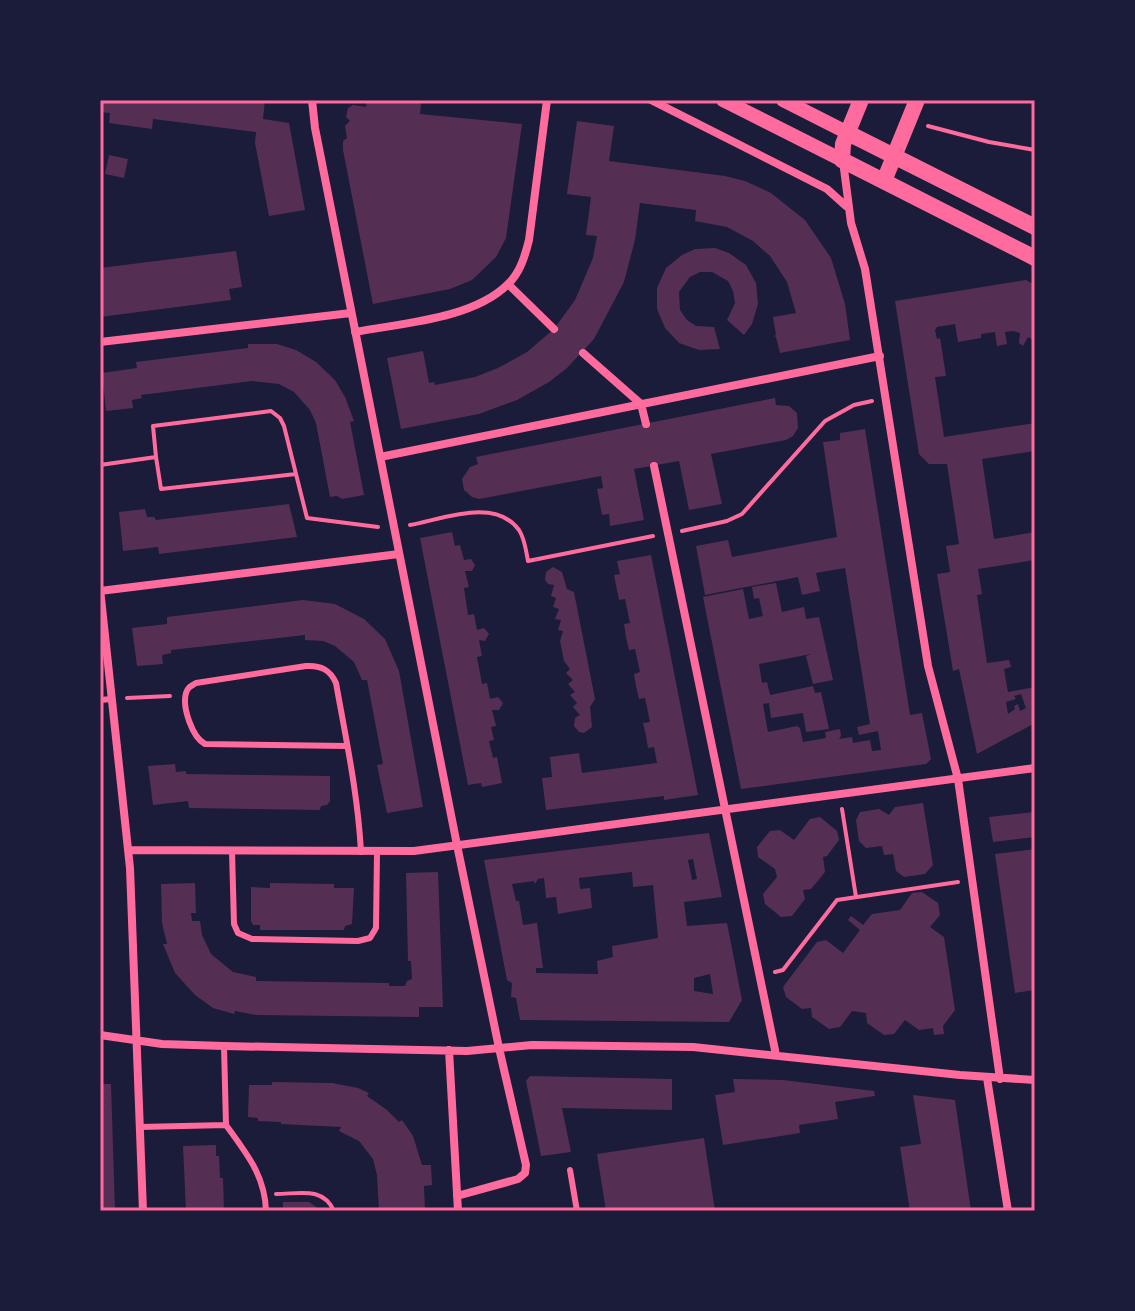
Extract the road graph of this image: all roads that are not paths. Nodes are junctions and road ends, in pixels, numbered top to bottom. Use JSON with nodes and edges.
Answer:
{"nodes":[{"id":1,"x":312,"y":100,"type":"edge"},
{"id":2,"x":547,"y":100,"type":"edge"},
{"id":3,"x":651,"y":100,"type":"edge"},
{"id":4,"x":723,"y":100,"type":"edge"},
{"id":5,"x":783,"y":100,"type":"edge"},
{"id":6,"x":861,"y":100,"type":"edge"},
{"id":7,"x":917,"y":100,"type":"edge"},
{"id":8,"x":848,"y":133,"type":"junction"},
{"id":9,"x":894,"y":156,"type":"junction"},
{"id":10,"x":842,"y":160,"type":"junction"},
{"id":11,"x":884,"y":181,"type":"junction"},
{"id":12,"x":848,"y":208,"type":"junction"},
{"id":13,"x":1035,"y":227,"type":"edge"},
{"id":14,"x":1035,"y":258,"type":"edge"},
{"id":15,"x":508,"y":284,"type":"junction"},
{"id":16,"x":351,"y":313,"type":"junction"},
{"id":17,"x":554,"y":329,"type":"dead end"},
{"id":18,"x":355,"y":332,"type":"junction"},
{"id":19,"x":100,"y":342,"type":"edge"},
{"id":20,"x":583,"y":353,"type":"dead end"},
{"id":21,"x":880,"y":356,"type":"junction"},
{"id":22,"x":641,"y":404,"type":"junction"},
{"id":23,"x":646,"y":424,"type":"dead end"},
{"id":24,"x":380,"y":457,"type":"junction"},
{"id":25,"x":654,"y":466,"type":"dead end"},
{"id":26,"x":399,"y":554,"type":"junction"},
{"id":27,"x":100,"y":590,"type":"edge"},
{"id":28,"x":112,"y":699,"type":"junction"},
{"id":29,"x":100,"y":700,"type":"edge"},
{"id":30,"x":347,"y":746,"type":"junction"},
{"id":31,"x":1035,"y":768,"type":"edge"},
{"id":32,"x":958,"y":779,"type":"junction"},
{"id":33,"x":725,"y":810,"type":"junction"},
{"id":34,"x":457,"y":845,"type":"junction"},
{"id":35,"x":129,"y":850,"type":"junction"},
{"id":36,"x":232,"y":851,"type":"junction"},
{"id":37,"x":361,"y":852,"type":"junction"},
{"id":38,"x":377,"y":852,"type":"junction"},
{"id":39,"x":100,"y":1035,"type":"edge"},
{"id":40,"x":138,"y":1040,"type":"junction"},
{"id":41,"x":224,"y":1046,"type":"junction"},
{"id":42,"x":499,"y":1048,"type":"junction"},
{"id":43,"x":449,"y":1050,"type":"junction"},
{"id":44,"x":776,"y":1055,"type":"junction"},
{"id":45,"x":987,"y":1078,"type":"junction"},
{"id":46,"x":1000,"y":1079,"type":"junction"},
{"id":47,"x":1035,"y":1080,"type":"edge"},
{"id":48,"x":226,"y":1125,"type":"junction"},
{"id":49,"x":140,"y":1127,"type":"junction"},
{"id":50,"x":570,"y":1170,"type":"dead end"},
{"id":51,"x":457,"y":1196,"type":"junction"},
{"id":52,"x":143,"y":1211,"type":"edge"},
{"id":53,"x":266,"y":1211,"type":"edge"},
{"id":54,"x":458,"y":1211,"type":"edge"},
{"id":55,"x":577,"y":1211,"type":"edge"},
{"id":56,"x":1008,"y":1211,"type":"edge"}],
"edges":[{"from":1,"to":16,"type":"street"},
{"from":2,"to":15,"type":"street"},
{"from":3,"to":12,"type":"street"},
{"from":4,"to":10,"type":"street"},
{"from":5,"to":8,"type":"street"},
{"from":6,"to":8,"type":"main road"},
{"from":7,"to":9,"type":"main road"},
{"from":8,"to":9,"type":"main road"},
{"from":8,"to":10,"type":"main road"},
{"from":9,"to":11,"type":"main road"},
{"from":9,"to":13,"type":"main road"},
{"from":10,"to":11,"type":"main road"},
{"from":10,"to":12,"type":"street"},
{"from":11,"to":14,"type":"main road"},
{"from":12,"to":21,"type":"street"},
{"from":15,"to":17,"type":"street"},
{"from":15,"to":18,"type":"street"},
{"from":16,"to":18,"type":"street"},
{"from":16,"to":19,"type":"street"},
{"from":18,"to":24,"type":"street"},
{"from":20,"to":22,"type":"street"},
{"from":21,"to":22,"type":"street"},
{"from":21,"to":32,"type":"street"},
{"from":22,"to":23,"type":"street"},
{"from":22,"to":24,"type":"street"},
{"from":24,"to":26,"type":"street"},
{"from":25,"to":33,"type":"street"},
{"from":26,"to":27,"type":"street"},
{"from":26,"to":34,"type":"street"},
{"from":27,"to":28,"type":"street"},
{"from":28,"to":29,"type":"lane"},
{"from":28,"to":35,"type":"street"},
{"from":30,"to":30,"type":"lane"},
{"from":30,"to":37,"type":"lane"},
{"from":31,"to":32,"type":"street"},
{"from":32,"to":33,"type":"street"},
{"from":32,"to":46,"type":"street"},
{"from":33,"to":34,"type":"street"},
{"from":33,"to":44,"type":"street"},
{"from":34,"to":38,"type":"street"},
{"from":34,"to":42,"type":"street"},
{"from":35,"to":36,"type":"street"},
{"from":35,"to":40,"type":"street"},
{"from":36,"to":37,"type":"street"},
{"from":36,"to":38,"type":"lane"},
{"from":37,"to":38,"type":"street"},
{"from":39,"to":40,"type":"street"},
{"from":40,"to":41,"type":"street"},
{"from":40,"to":49,"type":"street"},
{"from":41,"to":43,"type":"street"},
{"from":41,"to":48,"type":"lane"},
{"from":42,"to":43,"type":"street"},
{"from":42,"to":44,"type":"street"},
{"from":42,"to":51,"type":"street"},
{"from":43,"to":51,"type":"street"},
{"from":44,"to":45,"type":"street"},
{"from":45,"to":46,"type":"street"},
{"from":45,"to":56,"type":"street"},
{"from":46,"to":47,"type":"street"},
{"from":48,"to":49,"type":"lane"},
{"from":48,"to":53,"type":"lane"},
{"from":49,"to":52,"type":"street"},
{"from":50,"to":55,"type":"lane"},
{"from":51,"to":54,"type":"street"}]}
